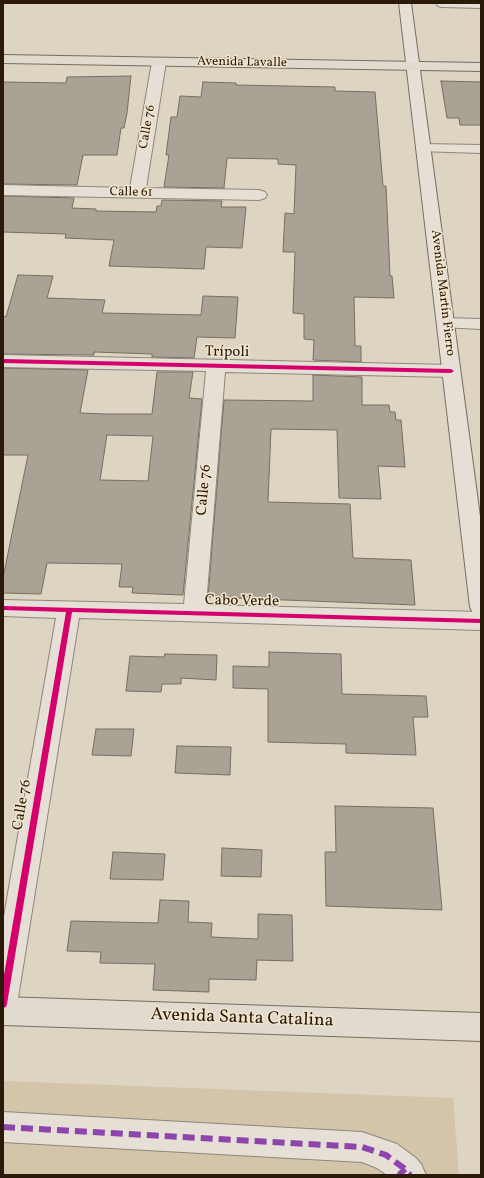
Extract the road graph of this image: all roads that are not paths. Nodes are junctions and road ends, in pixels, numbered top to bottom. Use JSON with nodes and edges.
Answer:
{"nodes":[{"id":1,"x":405,"y":3,"type":"edge"},
{"id":2,"x":442,"y":3,"type":"edge"},
{"id":3,"x":481,"y":4,"type":"edge"},
{"id":4,"x":3,"y":59,"type":"edge"},
{"id":5,"x":159,"y":62,"type":"junction"},
{"id":6,"x":413,"y":66,"type":"junction"},
{"id":7,"x":481,"y":67,"type":"edge"},
{"id":8,"x":423,"y":148,"type":"junction"},
{"id":9,"x":481,"y":149,"type":"edge"},
{"id":10,"x":3,"y":190,"type":"edge"},
{"id":11,"x":137,"y":193,"type":"junction"},
{"id":12,"x":259,"y":195,"type":"dead end"},
{"id":13,"x":446,"y":323,"type":"junction"},
{"id":14,"x":481,"y":324,"type":"edge"},
{"id":15,"x":3,"y":361,"type":"edge"},
{"id":16,"x":216,"y":366,"type":"junction"},
{"id":17,"x":451,"y":371,"type":"junction"},
{"id":18,"x":479,"y":579,"type":"edge"},
{"id":19,"x":481,"y":607,"type":"edge"},
{"id":20,"x":3,"y":608,"type":"edge"},
{"id":21,"x":69,"y":610,"type":"junction"},
{"id":22,"x":194,"y":614,"type":"junction"},
{"id":23,"x":481,"y":621,"type":"edge"},
{"id":24,"x":3,"y":1004,"type":"edge"},
{"id":25,"x":3,"y":1011,"type":"edge"},
{"id":26,"x":481,"y":1027,"type":"edge"},
{"id":27,"x":3,"y":1127,"type":"edge"},
{"id":28,"x":405,"y":1173,"type":"edge"}],
"edges":[{"from":1,"to":6,"type":"street","name":"Avenida Martín Fierro"},
{"from":2,"to":3,"type":"street"},
{"from":4,"to":5,"type":"main road","name":"Avenida Lavalle"},
{"from":5,"to":6,"type":"main road","name":"Avenida Lavalle"},
{"from":5,"to":11,"type":"street","name":"Calle 76"},
{"from":6,"to":7,"type":"main road","name":"Avenida Lavalle"},
{"from":6,"to":8,"type":"street","name":"Avenida Martín Fierro"},
{"from":8,"to":9,"type":"street"},
{"from":8,"to":13,"type":"street","name":"Avenida Martín Fierro"},
{"from":10,"to":11,"type":"street","name":"Calle 61"},
{"from":11,"to":12,"type":"street","name":"Calle 61"},
{"from":13,"to":14,"type":"street"},
{"from":13,"to":17,"type":"street","name":"Avenida Martín Fierro"},
{"from":15,"to":16,"type":"street","name":"Trípoli"},
{"from":16,"to":17,"type":"street","name":"Trípoli"},
{"from":16,"to":22,"type":"street","name":"Calle 76"},
{"from":17,"to":18,"type":"street","name":"Avenida Martín Fierro"},
{"from":18,"to":19,"type":"street","name":"Avenida Martín Fierro"},
{"from":20,"to":21,"type":"street","name":"Cabo Verde"},
{"from":21,"to":22,"type":"street","name":"Cabo Verde"},
{"from":21,"to":24,"type":"street","name":"Calle 76"},
{"from":22,"to":23,"type":"street","name":"Cabo Verde"},
{"from":25,"to":26,"type":"main road","name":"Avenida Santa Catalina"},
{"from":27,"to":28,"type":"street"}]}
